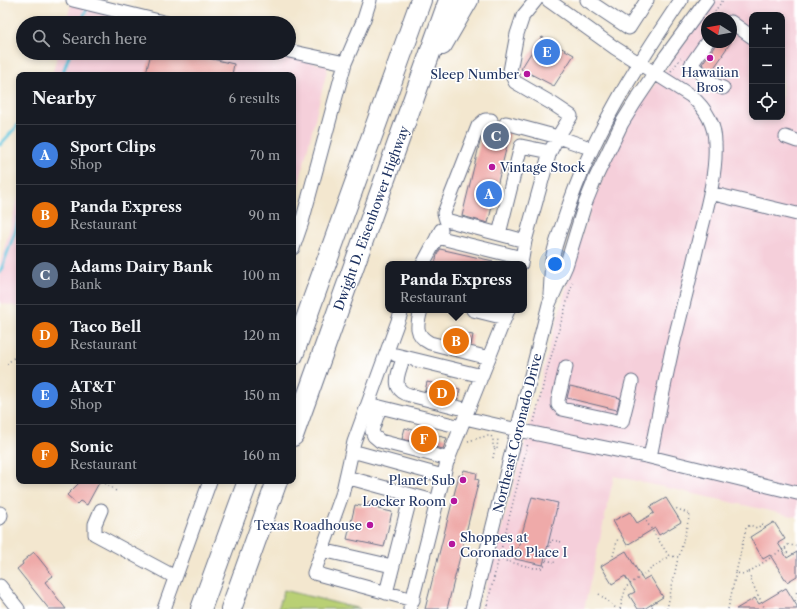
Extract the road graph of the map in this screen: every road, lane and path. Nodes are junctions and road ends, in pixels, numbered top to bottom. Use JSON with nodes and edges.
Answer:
{"nodes":[{"id":1,"x":73,"y":0,"type":"edge"},
{"id":2,"x":370,"y":0,"type":"edge"},
{"id":3,"x":409,"y":0,"type":"edge"},
{"id":4,"x":420,"y":0,"type":"edge"},
{"id":5,"x":449,"y":0,"type":"edge"},
{"id":6,"x":468,"y":0,"type":"edge"},
{"id":7,"x":536,"y":0,"type":"edge"},
{"id":8,"x":548,"y":0,"type":"edge"},
{"id":9,"x":587,"y":0,"type":"edge"},
{"id":10,"x":681,"y":0,"type":"edge"},
{"id":11,"x":707,"y":0,"type":"edge"},
{"id":12,"x":723,"y":0,"type":"edge"},
{"id":13,"x":642,"y":2,"type":"edge"},
{"id":14,"x":714,"y":12,"type":"edge"},
{"id":15,"x":138,"y":16,"type":"edge"},
{"id":16,"x":737,"y":26,"type":"edge"},
{"id":17,"x":749,"y":35,"type":"edge"},
{"id":18,"x":703,"y":48,"type":"edge"},
{"id":19,"x":296,"y":52,"type":"edge"},
{"id":20,"x":345,"y":63,"type":"junction"},
{"id":21,"x":640,"y":63,"type":"junction"},
{"id":22,"x":655,"y":74,"type":"junction"},
{"id":23,"x":419,"y":84,"type":"junction"},
{"id":24,"x":723,"y":88,"type":"dead end"},
{"id":25,"x":386,"y":97,"type":"junction"},
{"id":26,"x":491,"y":120,"type":"dead end"},
{"id":27,"x":506,"y":124,"type":"dead end"},
{"id":28,"x":558,"y":137,"type":"junction"},
{"id":29,"x":592,"y":150,"type":"junction"},
{"id":30,"x":550,"y":152,"type":"junction"},
{"id":31,"x":710,"y":193,"type":"junction"},
{"id":32,"x":299,"y":213,"type":"edge"},
{"id":33,"x":797,"y":214,"type":"edge"},
{"id":34,"x":446,"y":220,"type":"junction"},
{"id":35,"x":296,"y":230,"type":"edge"},
{"id":36,"x":500,"y":234,"type":"junction"},
{"id":37,"x":437,"y":237,"type":"junction"},
{"id":38,"x":525,"y":241,"type":"junction"},
{"id":39,"x":425,"y":261,"type":"edge"},
{"id":40,"x":521,"y":261,"type":"edge"},
{"id":41,"x":574,"y":276,"type":"dead end"},
{"id":42,"x":549,"y":304,"type":"junction"},
{"id":43,"x":401,"y":313,"type":"edge"},
{"id":44,"x":420,"y":313,"type":"edge"},
{"id":45,"x":506,"y":314,"type":"edge"},
{"id":46,"x":296,"y":347,"type":"edge"},
{"id":47,"x":386,"y":352,"type":"junction"},
{"id":48,"x":16,"y":356,"type":"edge"},
{"id":49,"x":404,"y":357,"type":"junction"},
{"id":50,"x":489,"y":358,"type":"junction"},
{"id":51,"x":7,"y":364,"type":"dead end"},
{"id":52,"x":566,"y":367,"type":"dead end"},
{"id":53,"x":482,"y":376,"type":"junction"},
{"id":54,"x":632,"y":382,"type":"dead end"},
{"id":55,"x":374,"y":406,"type":"junction"},
{"id":56,"x":537,"y":410,"type":"dead end"},
{"id":57,"x":465,"y":418,"type":"junction"},
{"id":58,"x":296,"y":428,"type":"edge"},
{"id":59,"x":518,"y":430,"type":"junction"},
{"id":60,"x":498,"y":436,"type":"dead end"},
{"id":61,"x":462,"y":442,"type":"dead end"},
{"id":62,"x":495,"y":448,"type":"junction"},
{"id":63,"x":352,"y":451,"type":"junction"},
{"id":64,"x":526,"y":452,"type":"dead end"},
{"id":65,"x":650,"y":457,"type":"junction"},
{"id":66,"x":449,"y":458,"type":"junction"},
{"id":67,"x":493,"y":458,"type":"dead end"},
{"id":68,"x":444,"y":476,"type":"junction"},
{"id":69,"x":346,"y":477,"type":"junction"},
{"id":70,"x":106,"y":484,"type":"edge"},
{"id":71,"x":209,"y":484,"type":"edge"},
{"id":72,"x":247,"y":484,"type":"edge"},
{"id":73,"x":276,"y":484,"type":"edge"},
{"id":74,"x":116,"y":492,"type":"dead end"},
{"id":75,"x":797,"y":493,"type":"edge"},
{"id":76,"x":411,"y":495,"type":"junction"},
{"id":77,"x":437,"y":502,"type":"junction"},
{"id":78,"x":675,"y":508,"type":"dead end"},
{"id":79,"x":101,"y":510,"type":"dead end"},
{"id":80,"x":0,"y":513,"type":"edge"},
{"id":81,"x":0,"y":518,"type":"edge"},
{"id":82,"x":644,"y":518,"type":"dead end"},
{"id":83,"x":763,"y":524,"type":"dead end"},
{"id":84,"x":618,"y":538,"type":"dead end"},
{"id":85,"x":562,"y":542,"type":"dead end"},
{"id":86,"x":797,"y":546,"type":"edge"},
{"id":87,"x":785,"y":548,"type":"junction"},
{"id":88,"x":322,"y":550,"type":"junction"},
{"id":89,"x":613,"y":556,"type":"dead end"},
{"id":90,"x":669,"y":556,"type":"junction"},
{"id":91,"x":789,"y":556,"type":"dead end"},
{"id":92,"x":679,"y":557,"type":"junction"},
{"id":93,"x":498,"y":559,"type":"junction"},
{"id":94,"x":546,"y":560,"type":"junction"},
{"id":95,"x":557,"y":563,"type":"dead end"},
{"id":96,"x":392,"y":566,"type":"junction"},
{"id":97,"x":736,"y":572,"type":"junction"},
{"id":98,"x":748,"y":572,"type":"junction"},
{"id":99,"x":175,"y":577,"type":"junction"},
{"id":100,"x":0,"y":586,"type":"edge"},
{"id":101,"x":797,"y":590,"type":"edge"},
{"id":102,"x":386,"y":593,"type":"junction"},
{"id":103,"x":599,"y":594,"type":"dead end"},
{"id":104,"x":796,"y":598,"type":"edge"},
{"id":105,"x":795,"y":601,"type":"dead end"},
{"id":106,"x":412,"y":604,"type":"edge"},
{"id":107,"x":652,"y":606,"type":"dead end"},
{"id":108,"x":18,"y":609,"type":"edge"},
{"id":109,"x":164,"y":609,"type":"edge"},
{"id":110,"x":201,"y":609,"type":"edge"},
{"id":111,"x":231,"y":609,"type":"edge"},
{"id":112,"x":472,"y":609,"type":"edge"},
{"id":113,"x":486,"y":609,"type":"edge"},
{"id":114,"x":617,"y":609,"type":"edge"},
{"id":115,"x":620,"y":609,"type":"edge"},
{"id":116,"x":654,"y":609,"type":"edge"},
{"id":117,"x":667,"y":609,"type":"edge"},
{"id":118,"x":728,"y":609,"type":"edge"},
{"id":119,"x":765,"y":609,"type":"edge"}],
"edges":[{"from":1,"to":15,"type":"street"},
{"from":2,"to":20,"type":"street"},
{"from":3,"to":25,"type":"highway"},
{"from":4,"to":25,"type":"highway","name":"Dwight D. Eisenhower Highway"},
{"from":5,"to":23,"type":"highway","name":"Dwight D. Eisenhower Highway"},
{"from":6,"to":23,"type":"highway"},
{"from":7,"to":28,"type":"street"},
{"from":8,"to":21,"type":"street"},
{"from":9,"to":13,"type":"street"},
{"from":10,"to":21,"type":"street","name":"Northeast Coronado Drive"},
{"from":11,"to":22,"type":"street","name":"Northeast Coronado Drive"},
{"from":12,"to":14,"type":"path"},
{"from":16,"to":17,"type":"street"},
{"from":18,"to":24,"type":"street"},
{"from":19,"to":20,"type":"street"},
{"from":20,"to":32,"type":"street"},
{"from":21,"to":22,"type":"street"},
{"from":21,"to":29,"type":"street","name":"Northeast Coronado Drive"},
{"from":22,"to":31,"type":"street"},
{"from":22,"to":42,"type":"street","name":"Northeast Coronado Drive"},
{"from":23,"to":58,"type":"highway","name":"Dwight D. Eisenhower Highway"},
{"from":25,"to":46,"type":"highway","name":"Dwight D. Eisenhower Highway"},
{"from":26,"to":34,"type":"street"},
{"from":27,"to":28,"type":"street"},
{"from":28,"to":29,"type":"street"},
{"from":28,"to":30,"type":"street"},
{"from":29,"to":42,"type":"street","name":"Northeast Coronado Drive"},
{"from":30,"to":36,"type":"street"},
{"from":30,"to":38,"type":"street"},
{"from":31,"to":33,"type":"street"},
{"from":31,"to":65,"type":"street"},
{"from":32,"to":35,"type":"street"},
{"from":34,"to":36,"type":"street"},
{"from":34,"to":37,"type":"street"},
{"from":36,"to":38,"type":"street"},
{"from":37,"to":39,"type":"street"},
{"from":37,"to":40,"type":"street"},
{"from":38,"to":40,"type":"street"},
{"from":41,"to":56,"type":"path"},
{"from":42,"to":59,"type":"street","name":"Northeast Coronado Drive"},
{"from":43,"to":47,"type":"street"},
{"from":44,"to":50,"type":"street"},
{"from":45,"to":50,"type":"street"},
{"from":47,"to":49,"type":"street"},
{"from":47,"to":55,"type":"street"},
{"from":48,"to":51,"type":"path"},
{"from":49,"to":53,"type":"street"},
{"from":49,"to":57,"type":"street"},
{"from":50,"to":53,"type":"street"},
{"from":52,"to":54,"type":"street"},
{"from":53,"to":57,"type":"street"},
{"from":55,"to":57,"type":"street"},
{"from":55,"to":63,"type":"street"},
{"from":55,"to":66,"type":"street"},
{"from":57,"to":59,"type":"street"},
{"from":57,"to":66,"type":"street"},
{"from":59,"to":65,"type":"street"},
{"from":59,"to":112,"type":"street","name":"Northeast Coronado Drive"},
{"from":60,"to":62,"type":"path"},
{"from":61,"to":62,"type":"path"},
{"from":62,"to":67,"type":"path"},
{"from":63,"to":68,"type":"street"},
{"from":63,"to":69,"type":"street"},
{"from":64,"to":93,"type":"path"},
{"from":65,"to":75,"type":"street"},
{"from":66,"to":68,"type":"street"},
{"from":68,"to":77,"type":"street"},
{"from":69,"to":76,"type":"street"},
{"from":69,"to":88,"type":"street"},
{"from":70,"to":74,"type":"path"},
{"from":71,"to":99,"type":"street"},
{"from":72,"to":110,"type":"highway"},
{"from":73,"to":111,"type":"highway"},
{"from":76,"to":77,"type":"street"},
{"from":76,"to":96,"type":"street"},
{"from":77,"to":106,"type":"street"},
{"from":78,"to":92,"type":"path"},
{"from":79,"to":99,"type":"street"},
{"from":80,"to":81,"type":"street"},
{"from":82,"to":90,"type":"path"},
{"from":83,"to":97,"type":"path"},
{"from":84,"to":89,"type":"path"},
{"from":85,"to":94,"type":"path"},
{"from":86,"to":87,"type":"path"},
{"from":87,"to":91,"type":"path"},
{"from":87,"to":98,"type":"path"},
{"from":88,"to":96,"type":"street"},
{"from":88,"to":102,"type":"street"},
{"from":90,"to":92,"type":"path"},
{"from":90,"to":115,"type":"path"},
{"from":92,"to":117,"type":"path"},
{"from":93,"to":94,"type":"path"},
{"from":93,"to":113,"type":"path"},
{"from":94,"to":95,"type":"path"},
{"from":96,"to":102,"type":"street"},
{"from":97,"to":98,"type":"path"},
{"from":97,"to":118,"type":"path"},
{"from":98,"to":119,"type":"path"},
{"from":99,"to":109,"type":"street"},
{"from":100,"to":108,"type":"street"},
{"from":101,"to":104,"type":"path"},
{"from":102,"to":106,"type":"street"},
{"from":103,"to":114,"type":"path"},
{"from":104,"to":105,"type":"path"},
{"from":107,"to":116,"type":"path"}]}
